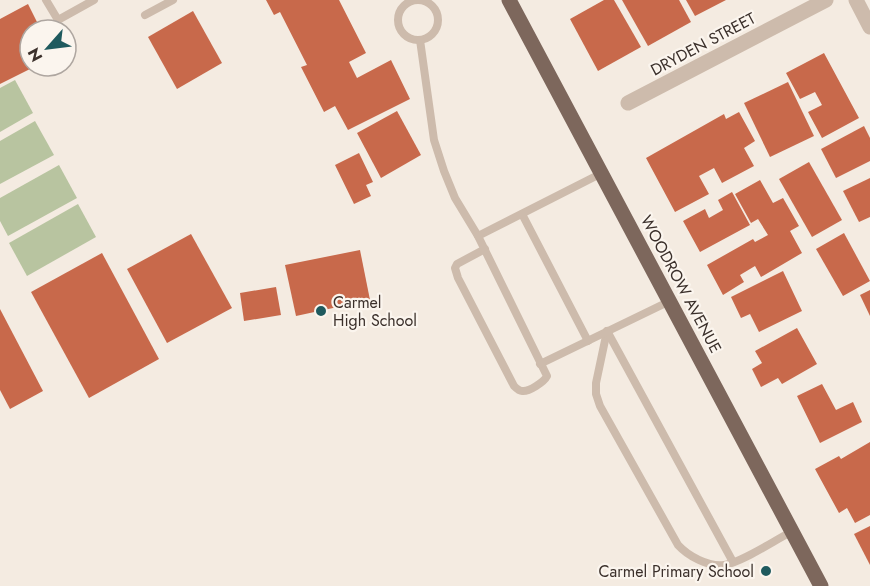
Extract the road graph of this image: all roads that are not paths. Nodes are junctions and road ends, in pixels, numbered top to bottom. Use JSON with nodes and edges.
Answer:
{"nodes":[{"id":1,"x":46,"y":0,"type":"edge"},
{"id":2,"x":94,"y":0,"type":"edge"},
{"id":3,"x":173,"y":0,"type":"edge"},
{"id":4,"x":509,"y":0,"type":"edge"},
{"id":5,"x":826,"y":0,"type":"edge"},
{"id":6,"x":856,"y":0,"type":"edge"},
{"id":7,"x":405,"y":2,"type":"edge"},
{"id":8,"x":145,"y":15,"type":"dead end"},
{"id":9,"x":870,"y":27,"type":"edge"},
{"id":10,"x":420,"y":40,"type":"junction"},
{"id":11,"x":628,"y":103,"type":"dead end"},
{"id":12,"x":602,"y":173,"type":"junction"},
{"id":13,"x":522,"y":214,"type":"junction"},
{"id":14,"x":478,"y":236,"type":"junction"},
{"id":15,"x":485,"y":249,"type":"junction"},
{"id":16,"x":670,"y":301,"type":"junction"},
{"id":17,"x":608,"y":331,"type":"junction"},
{"id":18,"x":588,"y":341,"type":"junction"},
{"id":19,"x":540,"y":364,"type":"junction"},
{"id":20,"x":791,"y":532,"type":"junction"},
{"id":21,"x":734,"y":562,"type":"junction"},
{"id":22,"x":821,"y":586,"type":"edge"}],
"edges":[{"from":1,"to":2,"type":"lane"},
{"from":3,"to":8,"type":"lane"},
{"from":4,"to":12,"type":"main road","name":"WOODROW AVENUE"},
{"from":5,"to":11,"type":"street","name":"DRYDEN STREET"},
{"from":6,"to":9,"type":"street"},
{"from":7,"to":10,"type":"lane"},
{"from":7,"to":10,"type":"lane"},
{"from":10,"to":14,"type":"lane"},
{"from":12,"to":13,"type":"lane"},
{"from":12,"to":16,"type":"main road","name":"WOODROW AVENUE"},
{"from":13,"to":14,"type":"lane"},
{"from":13,"to":18,"type":"lane"},
{"from":14,"to":15,"type":"lane"},
{"from":15,"to":19,"type":"lane"},
{"from":15,"to":19,"type":"lane"},
{"from":16,"to":17,"type":"lane"},
{"from":16,"to":20,"type":"main road","name":"WOODROW AVENUE"},
{"from":17,"to":18,"type":"lane"},
{"from":17,"to":21,"type":"lane"},
{"from":17,"to":21,"type":"lane"},
{"from":18,"to":19,"type":"lane"},
{"from":20,"to":21,"type":"lane"},
{"from":20,"to":22,"type":"main road","name":"WOODROW AVENUE"}]}
